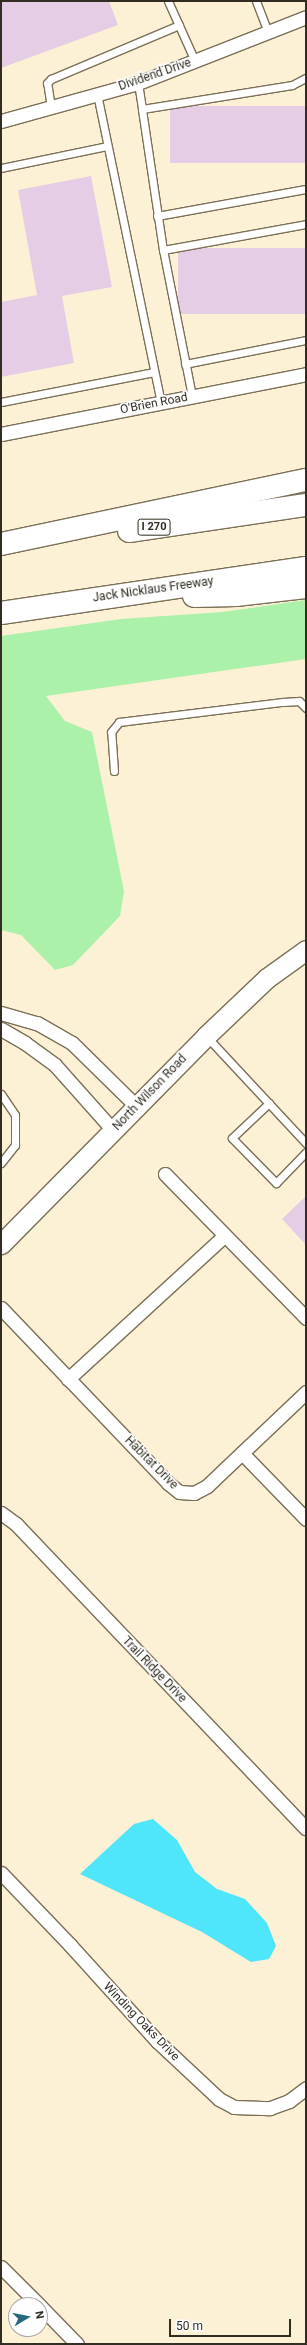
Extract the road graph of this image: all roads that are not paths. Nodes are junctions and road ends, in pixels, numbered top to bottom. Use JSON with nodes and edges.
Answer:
{"nodes":[{"id":1,"x":168,"y":1,"type":"edge"},
{"id":2,"x":256,"y":1,"type":"edge"},
{"id":3,"x":306,"y":18,"type":"edge"},
{"id":4,"x":179,"y":25,"type":"junction"},
{"id":5,"x":268,"y":32,"type":"junction"},
{"id":6,"x":195,"y":61,"type":"junction"},
{"id":7,"x":306,"y":78,"type":"edge"},
{"id":8,"x":138,"y":83,"type":"junction"},
{"id":9,"x":97,"y":94,"type":"junction"},
{"id":10,"x":51,"y":107,"type":"junction"},
{"id":11,"x":142,"y":109,"type":"junction"},
{"id":12,"x":1,"y":121,"type":"edge"},
{"id":13,"x":107,"y":146,"type":"junction"},
{"id":14,"x":1,"y":168,"type":"edge"},
{"id":15,"x":306,"y":189,"type":"edge"},
{"id":16,"x":157,"y":216,"type":"junction"},
{"id":17,"x":306,"y":224,"type":"edge"},
{"id":18,"x":163,"y":250,"type":"junction"},
{"id":19,"x":306,"y":340,"type":"edge"},
{"id":20,"x":185,"y":364,"type":"junction"},
{"id":21,"x":154,"y":372,"type":"junction"},
{"id":22,"x":306,"y":374,"type":"edge"},
{"id":23,"x":192,"y":396,"type":"junction"},
{"id":24,"x":1,"y":402,"type":"edge"},
{"id":25,"x":161,"y":402,"type":"junction"},
{"id":26,"x":1,"y":434,"type":"edge"},
{"id":27,"x":306,"y":480,"type":"edge"},
{"id":28,"x":306,"y":505,"type":"edge"},
{"id":29,"x":1,"y":544,"type":"edge"},
{"id":30,"x":1,"y":550,"type":"edge"},
{"id":31,"x":306,"y":568,"type":"edge"},
{"id":32,"x":306,"y":587,"type":"edge"},
{"id":33,"x":107,"y":597,"type":"junction"},
{"id":34,"x":1,"y":613,"type":"edge"},
{"id":35,"x":306,"y":708,"type":"edge"},
{"id":36,"x":114,"y":771,"type":"dead end"},
{"id":37,"x":306,"y":950,"type":"edge"},
{"id":38,"x":1,"y":1013,"type":"edge"},
{"id":39,"x":1,"y":1029,"type":"edge"},
{"id":40,"x":206,"y":1036,"type":"junction"},
{"id":41,"x":2,"y":1097,"type":"edge"},
{"id":42,"x":269,"y":1103,"type":"junction"},
{"id":43,"x":136,"y":1106,"type":"junction"},
{"id":44,"x":113,"y":1130,"type":"junction"},
{"id":45,"x":306,"y":1143,"type":"edge"},
{"id":46,"x":306,"y":1152,"type":"edge"},
{"id":47,"x":1,"y":1163,"type":"edge"},
{"id":48,"x":165,"y":1174,"type":"dead end"},
{"id":49,"x":224,"y":1236,"type":"junction"},
{"id":50,"x":1,"y":1244,"type":"edge"},
{"id":51,"x":1,"y":1308,"type":"edge"},
{"id":52,"x":306,"y":1318,"type":"edge"},
{"id":53,"x":68,"y":1379,"type":"junction"},
{"id":54,"x":306,"y":1392,"type":"edge"},
{"id":55,"x":242,"y":1453,"type":"junction"},
{"id":56,"x":1,"y":1512,"type":"edge"},
{"id":57,"x":306,"y":1519,"type":"edge"},
{"id":58,"x":306,"y":1828,"type":"edge"},
{"id":59,"x":1,"y":1873,"type":"edge"},
{"id":60,"x":306,"y":2088,"type":"edge"},
{"id":61,"x":1,"y":2267,"type":"edge"},
{"id":62,"x":32,"y":2297,"type":"edge"},
{"id":63,"x":48,"y":2313,"type":"edge"},
{"id":64,"x":77,"y":2344,"type":"edge"}],
"edges":[{"from":1,"to":4,"type":"lane"},
{"from":2,"to":5,"type":"lane"},
{"from":3,"to":5,"type":"street","name":"Dividend Drive"},
{"from":4,"to":6,"type":"lane"},
{"from":4,"to":10,"type":"lane"},
{"from":5,"to":6,"type":"street","name":"Dividend Drive"},
{"from":6,"to":8,"type":"street","name":"Dividend Drive"},
{"from":7,"to":11,"type":"lane"},
{"from":8,"to":9,"type":"street","name":"Dividend Drive"},
{"from":8,"to":11,"type":"lane"},
{"from":9,"to":10,"type":"street","name":"Dividend Drive"},
{"from":9,"to":13,"type":"lane"},
{"from":10,"to":12,"type":"street","name":"Dividend Drive"},
{"from":11,"to":16,"type":"lane"},
{"from":13,"to":14,"type":"lane"},
{"from":13,"to":21,"type":"lane"},
{"from":15,"to":16,"type":"lane"},
{"from":16,"to":18,"type":"lane"},
{"from":17,"to":18,"type":"lane"},
{"from":18,"to":20,"type":"lane"},
{"from":19,"to":20,"type":"lane"},
{"from":20,"to":23,"type":"lane"},
{"from":21,"to":24,"type":"lane"},
{"from":21,"to":25,"type":"lane"},
{"from":22,"to":23,"type":"street","name":"O'Brien Road"},
{"from":23,"to":25,"type":"street","name":"O'Brien Road"},
{"from":25,"to":26,"type":"street","name":"O'Brien Road"},
{"from":27,"to":29,"type":"highway"},
{"from":28,"to":30,"type":"highway","number":"I 270"},
{"from":31,"to":33,"type":"highway","name":"Jack Nicklaus Freeway"},
{"from":32,"to":33,"type":"highway"},
{"from":33,"to":34,"type":"highway","name":"Jack Nicklaus Freeway"},
{"from":35,"to":36,"type":"lane"},
{"from":37,"to":40,"type":"main road","name":"North Wilson Road"},
{"from":38,"to":43,"type":"street"},
{"from":39,"to":44,"type":"street"},
{"from":40,"to":42,"type":"lane"},
{"from":40,"to":43,"type":"main road","name":"North Wilson Road"},
{"from":41,"to":47,"type":"lane"},
{"from":42,"to":45,"type":"lane"},
{"from":42,"to":46,"type":"lane"},
{"from":43,"to":44,"type":"main road","name":"North Wilson Road"},
{"from":44,"to":50,"type":"main road","name":"North Wilson Road"},
{"from":48,"to":49,"type":"street"},
{"from":49,"to":52,"type":"street"},
{"from":49,"to":53,"type":"street"},
{"from":51,"to":53,"type":"street","name":"Habitat Drive"},
{"from":53,"to":55,"type":"street","name":"Habitat Drive"},
{"from":54,"to":55,"type":"street","name":"Habitat Drive"},
{"from":55,"to":57,"type":"street"},
{"from":56,"to":58,"type":"street","name":"Trail Ridge Drive"},
{"from":59,"to":60,"type":"street","name":"Winding Oaks Drive"},
{"from":61,"to":62,"type":"street"},
{"from":63,"to":64,"type":"street"}]}
